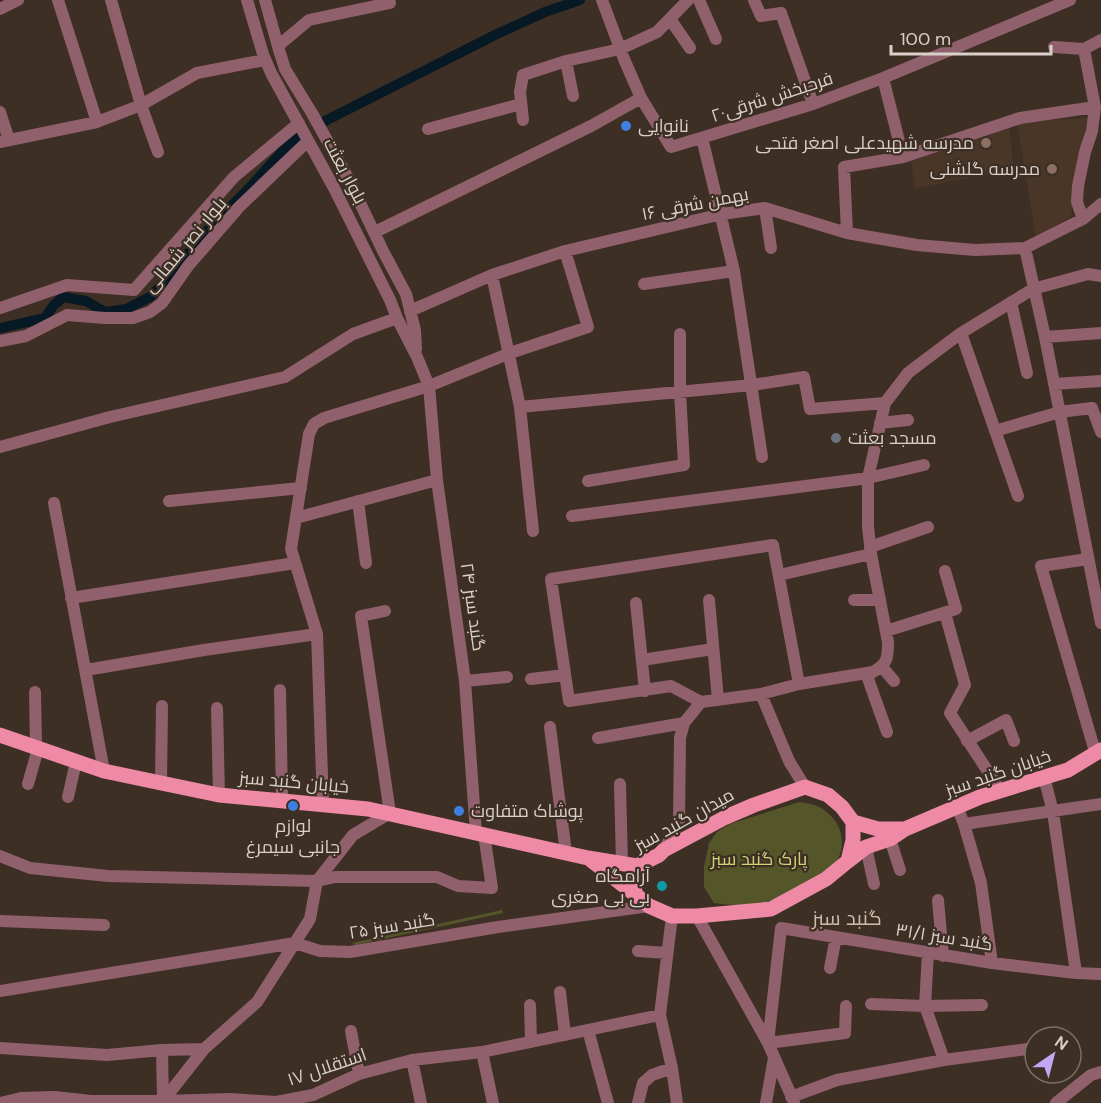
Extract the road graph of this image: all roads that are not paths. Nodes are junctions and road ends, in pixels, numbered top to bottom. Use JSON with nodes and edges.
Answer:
{"nodes":[{"id":1,"x":18,"y":0,"type":"edge"},
{"id":2,"x":58,"y":0,"type":"edge"},
{"id":3,"x":111,"y":0,"type":"edge"},
{"id":4,"x":247,"y":0,"type":"edge"},
{"id":5,"x":265,"y":0,"type":"edge"},
{"id":6,"x":688,"y":0,"type":"edge"},
{"id":7,"x":699,"y":0,"type":"edge"},
{"id":8,"x":754,"y":0,"type":"edge"},
{"id":9,"x":1070,"y":0,"type":"edge"},
{"id":10,"x":390,"y":1,"type":"edge"},
{"id":11,"x":603,"y":1,"type":"edge"},
{"id":12,"x":0,"y":9,"type":"edge"},
{"id":13,"x":670,"y":19,"type":"junction"},
{"id":14,"x":716,"y":39,"type":"dead end"},
{"id":15,"x":1101,"y":40,"type":"edge"},
{"id":16,"x":278,"y":46,"type":"junction"},
{"id":17,"x":1054,"y":47,"type":"dead end"},
{"id":18,"x":690,"y":48,"type":"dead end"},
{"id":19,"x":620,"y":49,"type":"junction"},
{"id":20,"x":1084,"y":49,"type":"junction"},
{"id":21,"x":265,"y":60,"type":"junction"},
{"id":22,"x":566,"y":61,"type":"junction"},
{"id":23,"x":883,"y":78,"type":"junction"},
{"id":24,"x":573,"y":96,"type":"dead end"},
{"id":25,"x":641,"y":99,"type":"junction"},
{"id":26,"x":521,"y":104,"type":"junction"},
{"id":27,"x":813,"y":104,"type":"junction"},
{"id":28,"x":141,"y":105,"type":"junction"},
{"id":29,"x":1095,"y":106,"type":"junction"},
{"id":30,"x":0,"y":112,"type":"edge"},
{"id":31,"x":523,"y":120,"type":"dead end"},
{"id":32,"x":97,"y":122,"type":"junction"},
{"id":33,"x":298,"y":123,"type":"junction"},
{"id":34,"x":428,"y":129,"type":"dead end"},
{"id":35,"x":702,"y":138,"type":"junction"},
{"id":36,"x":4,"y":141,"type":"edge"},
{"id":37,"x":308,"y":141,"type":"junction"},
{"id":38,"x":158,"y":152,"type":"dead end"},
{"id":39,"x":903,"y":158,"type":"junction"},
{"id":40,"x":1101,"y":204,"type":"edge"},
{"id":41,"x":765,"y":208,"type":"junction"},
{"id":42,"x":722,"y":214,"type":"junction"},
{"id":43,"x":1083,"y":219,"type":"junction"},
{"id":44,"x":375,"y":232,"type":"junction"},
{"id":45,"x":847,"y":233,"type":"junction"},
{"id":46,"x":771,"y":248,"type":"dead end"},
{"id":47,"x":1026,"y":248,"type":"junction"},
{"id":48,"x":565,"y":251,"type":"junction"},
{"id":49,"x":734,"y":271,"type":"junction"},
{"id":50,"x":1101,"y":271,"type":"edge"},
{"id":51,"x":1088,"y":274,"type":"junction"},
{"id":52,"x":492,"y":275,"type":"junction"},
{"id":53,"x":1101,"y":276,"type":"edge"},
{"id":54,"x":644,"y":284,"type":"dead end"},
{"id":55,"x":1033,"y":288,"type":"junction"},
{"id":56,"x":1011,"y":302,"type":"junction"},
{"id":57,"x":0,"y":308,"type":"edge"},
{"id":58,"x":410,"y":311,"type":"junction"},
{"id":59,"x":397,"y":318,"type":"junction"},
{"id":60,"x":961,"y":333,"type":"junction"},
{"id":61,"x":1101,"y":333,"type":"edge"},
{"id":62,"x":680,"y":334,"type":"dead end"},
{"id":63,"x":1045,"y":337,"type":"junction"},
{"id":64,"x":0,"y":341,"type":"edge"},
{"id":65,"x":510,"y":353,"type":"junction"},
{"id":66,"x":417,"y":357,"type":"junction"},
{"id":67,"x":1027,"y":373,"type":"dead end"},
{"id":68,"x":1101,"y":381,"type":"edge"},
{"id":69,"x":752,"y":384,"type":"junction"},
{"id":70,"x":1054,"y":384,"type":"junction"},
{"id":71,"x":429,"y":386,"type":"junction"},
{"id":72,"x":680,"y":391,"type":"junction"},
{"id":73,"x":885,"y":403,"type":"junction"},
{"id":74,"x":520,"y":407,"type":"junction"},
{"id":75,"x":1060,"y":412,"type":"junction"},
{"id":76,"x":908,"y":420,"type":"dead end"},
{"id":77,"x":880,"y":423,"type":"junction"},
{"id":78,"x":995,"y":431,"type":"junction"},
{"id":79,"x":1101,"y":432,"type":"edge"},
{"id":80,"x":0,"y":447,"type":"edge"},
{"id":81,"x":762,"y":457,"type":"dead end"},
{"id":82,"x":924,"y":465,"type":"dead end"},
{"id":83,"x":868,"y":478,"type":"junction"},
{"id":84,"x":438,"y":480,"type":"junction"},
{"id":85,"x":588,"y":481,"type":"dead end"},
{"id":86,"x":301,"y":488,"type":"junction"},
{"id":87,"x":1018,"y":496,"type":"dead end"},
{"id":88,"x":170,"y":501,"type":"dead end"},
{"id":89,"x":358,"y":501,"type":"junction"},
{"id":90,"x":54,"y":503,"type":"dead end"},
{"id":91,"x":572,"y":516,"type":"dead end"},
{"id":92,"x":296,"y":518,"type":"junction"},
{"id":93,"x":928,"y":527,"type":"dead end"},
{"id":94,"x":533,"y":531,"type":"dead end"},
{"id":95,"x":870,"y":551,"type":"junction"},
{"id":96,"x":1088,"y":559,"type":"junction"},
{"id":97,"x":295,"y":563,"type":"junction"},
{"id":98,"x":366,"y":563,"type":"dead end"},
{"id":99,"x":945,"y":571,"type":"dead end"},
{"id":100,"x":779,"y":575,"type":"junction"},
{"id":101,"x":71,"y":598,"type":"junction"},
{"id":102,"x":708,"y":600,"type":"dead end"},
{"id":103,"x":854,"y":600,"type":"dead end"},
{"id":104,"x":879,"y":600,"type":"junction"},
{"id":105,"x":636,"y":603,"type":"dead end"},
{"id":106,"x":384,"y":611,"type":"dead end"},
{"id":107,"x":945,"y":613,"type":"junction"},
{"id":108,"x":1101,"y":623,"type":"edge"},
{"id":109,"x":886,"y":631,"type":"junction"},
{"id":110,"x":317,"y":634,"type":"junction"},
{"id":111,"x":713,"y":649,"type":"junction"},
{"id":112,"x":642,"y":660,"type":"junction"},
{"id":113,"x":882,"y":667,"type":"junction"},
{"id":114,"x":86,"y":670,"type":"junction"},
{"id":115,"x":866,"y":673,"type":"junction"},
{"id":116,"x":565,"y":675,"type":"junction"},
{"id":117,"x":507,"y":677,"type":"dead end"},
{"id":118,"x":531,"y":679,"type":"dead end"},
{"id":119,"x":465,"y":681,"type":"junction"},
{"id":120,"x":894,"y":681,"type":"dead end"},
{"id":121,"x":799,"y":684,"type":"junction"},
{"id":122,"x":280,"y":690,"type":"dead end"},
{"id":123,"x":645,"y":691,"type":"junction"},
{"id":124,"x":35,"y":692,"type":"dead end"},
{"id":125,"x":761,"y":694,"type":"junction"},
{"id":126,"x":718,"y":700,"type":"junction"},
{"id":127,"x":701,"y":702,"type":"junction"},
{"id":128,"x":162,"y":706,"type":"dead end"},
{"id":129,"x":217,"y":708,"type":"dead end"},
{"id":130,"x":684,"y":723,"type":"junction"},
{"id":131,"x":550,"y":727,"type":"dead end"},
{"id":132,"x":887,"y":732,"type":"dead end"},
{"id":133,"x":0,"y":735,"type":"edge"},
{"id":134,"x":598,"y":738,"type":"dead end"},
{"id":135,"x":968,"y":741,"type":"junction"},
{"id":136,"x":1014,"y":741,"type":"dead end"},
{"id":137,"x":37,"y":748,"type":"junction"},
{"id":138,"x":1098,"y":753,"type":"edge"},
{"id":139,"x":76,"y":762,"type":"junction"},
{"id":140,"x":104,"y":771,"type":"junction"},
{"id":141,"x":1044,"y":777,"type":"junction"},
{"id":142,"x":161,"y":783,"type":"junction"},
{"id":143,"x":28,"y":784,"type":"dead end"},
{"id":144,"x":620,"y":784,"type":"dead end"},
{"id":145,"x":805,"y":787,"type":"junction"},
{"id":146,"x":1000,"y":790,"type":"junction"},
{"id":147,"x":219,"y":795,"type":"junction"},
{"id":148,"x":68,"y":797,"type":"dead end"},
{"id":149,"x":282,"y":800,"type":"junction"},
{"id":150,"x":323,"y":804,"type":"junction"},
{"id":151,"x":1101,"y":804,"type":"edge"},
{"id":152,"x":957,"y":807,"type":"junction"},
{"id":153,"x":1053,"y":812,"type":"junction"},
{"id":154,"x":390,"y":813,"type":"junction"},
{"id":155,"x":853,"y":822,"type":"junction"},
{"id":156,"x":964,"y":824,"type":"junction"},
{"id":157,"x":905,"y":829,"type":"junction"},
{"id":158,"x":480,"y":833,"type":"junction"},
{"id":159,"x":890,"y":838,"type":"junction"},
{"id":160,"x":866,"y":847,"type":"junction"},
{"id":161,"x":664,"y":850,"type":"junction"},
{"id":162,"x":566,"y":852,"type":"junction"},
{"id":163,"x":0,"y":856,"type":"edge"},
{"id":164,"x":588,"y":858,"type":"junction"},
{"id":165,"x":848,"y":861,"type":"junction"},
{"id":166,"x":630,"y":865,"type":"junction"},
{"id":167,"x":900,"y":870,"type":"dead end"},
{"id":168,"x":317,"y":881,"type":"junction"},
{"id":169,"x":874,"y":884,"type":"dead end"},
{"id":170,"x":636,"y":895,"type":"junction"},
{"id":171,"x":938,"y":900,"type":"dead end"},
{"id":172,"x":649,"y":906,"type":"junction"},
{"id":173,"x":771,"y":909,"type":"junction"},
{"id":174,"x":672,"y":916,"type":"junction"},
{"id":175,"x":697,"y":916,"type":"junction"},
{"id":176,"x":0,"y":921,"type":"edge"},
{"id":177,"x":104,"y":925,"type":"dead end"},
{"id":178,"x":781,"y":928,"type":"junction"},
{"id":179,"x":836,"y":937,"type":"junction"},
{"id":180,"x":295,"y":943,"type":"junction"},
{"id":181,"x":638,"y":951,"type":"dead end"},
{"id":182,"x":668,"y":953,"type":"junction"},
{"id":183,"x":928,"y":953,"type":"junction"},
{"id":184,"x":944,"y":956,"type":"junction"},
{"id":185,"x":992,"y":963,"type":"junction"},
{"id":186,"x":830,"y":968,"type":"dead end"},
{"id":187,"x":1076,"y":974,"type":"junction"},
{"id":188,"x":1101,"y":975,"type":"edge"},
{"id":189,"x":0,"y":991,"type":"edge"},
{"id":190,"x":560,"y":992,"type":"dead end"},
{"id":191,"x":871,"y":1004,"type":"dead end"},
{"id":192,"x":530,"y":1005,"type":"dead end"},
{"id":193,"x":982,"y":1005,"type":"dead end"},
{"id":194,"x":846,"y":1006,"type":"dead end"},
{"id":195,"x":925,"y":1006,"type":"junction"},
{"id":196,"x":660,"y":1015,"type":"junction"},
{"id":197,"x":588,"y":1030,"type":"junction"},
{"id":198,"x":351,"y":1031,"type":"dead end"},
{"id":199,"x":565,"y":1035,"type":"junction"},
{"id":200,"x":531,"y":1042,"type":"junction"},
{"id":201,"x":768,"y":1043,"type":"junction"},
{"id":202,"x":0,"y":1048,"type":"edge"},
{"id":203,"x":204,"y":1049,"type":"junction"},
{"id":204,"x":162,"y":1050,"type":"junction"},
{"id":205,"x":1023,"y":1050,"type":"edge"},
{"id":206,"x":482,"y":1052,"type":"junction"},
{"id":207,"x":774,"y":1057,"type":"junction"},
{"id":208,"x":412,"y":1060,"type":"junction"},
{"id":209,"x":944,"y":1060,"type":"junction"},
{"id":210,"x":672,"y":1068,"type":"junction"},
{"id":211,"x":1101,"y":1072,"type":"edge"},
{"id":212,"x":359,"y":1074,"type":"junction"},
{"id":213,"x":314,"y":1099,"type":"edge"},
{"id":214,"x":21,"y":1100,"type":"edge"},
{"id":215,"x":792,"y":1100,"type":"edge"},
{"id":216,"x":164,"y":1101,"type":"junction"},
{"id":217,"x":230,"y":1101,"type":"edge"},
{"id":218,"x":92,"y":1102,"type":"edge"},
{"id":219,"x":1,"y":1103,"type":"edge"},
{"id":220,"x":421,"y":1103,"type":"edge"},
{"id":221,"x":493,"y":1103,"type":"edge"},
{"id":222,"x":608,"y":1103,"type":"edge"},
{"id":223,"x":638,"y":1103,"type":"edge"},
{"id":224,"x":677,"y":1103,"type":"edge"},
{"id":225,"x":766,"y":1103,"type":"edge"},
{"id":226,"x":1056,"y":1103,"type":"edge"}],
"edges":[{"from":1,"to":12,"type":"street"},
{"from":2,"to":32,"type":"street"},
{"from":3,"to":28,"type":"street"},
{"from":4,"to":21,"type":"street","name":"بلوار بعثت"},
{"from":5,"to":16,"type":"street","name":"بلوار بعثت"},
{"from":6,"to":13,"type":"street"},
{"from":7,"to":14,"type":"street"},
{"from":8,"to":27,"type":"street"},
{"from":9,"to":23,"type":"street","name":"فرحبخش شرقی۲۰"},
{"from":10,"to":16,"type":"street"},
{"from":11,"to":19,"type":"street"},
{"from":13,"to":18,"type":"street"},
{"from":13,"to":19,"type":"street"},
{"from":15,"to":20,"type":"street"},
{"from":16,"to":44,"type":"street","name":"بلوار بعثت"},
{"from":17,"to":20,"type":"street"},
{"from":19,"to":22,"type":"street"},
{"from":19,"to":25,"type":"street"},
{"from":20,"to":29,"type":"street"},
{"from":21,"to":28,"type":"street"},
{"from":21,"to":33,"type":"street","name":"بلوار بعثت"},
{"from":22,"to":24,"type":"street"},
{"from":22,"to":26,"type":"street"},
{"from":23,"to":27,"type":"street","name":"فرحبخش شرقی۲۰"},
{"from":23,"to":39,"type":"street"},
{"from":25,"to":35,"type":"street","name":"فرحبخش شرقی۲۰"},
{"from":25,"to":44,"type":"street"},
{"from":26,"to":31,"type":"street"},
{"from":26,"to":34,"type":"street"},
{"from":27,"to":35,"type":"street","name":"فرحبخش شرقی۲۰"},
{"from":28,"to":32,"type":"street"},
{"from":28,"to":38,"type":"street"},
{"from":29,"to":39,"type":"street"},
{"from":29,"to":43,"type":"street"},
{"from":30,"to":36,"type":"street"},
{"from":32,"to":36,"type":"street"},
{"from":33,"to":37,"type":"street","name":"بلوار بعثت"},
{"from":33,"to":57,"type":"street","name":"بلوار نصر شمالی"},
{"from":35,"to":42,"type":"street"},
{"from":37,"to":59,"type":"street","name":"بلوار بعثت"},
{"from":37,"to":64,"type":"street","name":"بلوار نصر شمالی"},
{"from":39,"to":45,"type":"street"},
{"from":40,"to":43,"type":"street"},
{"from":41,"to":42,"type":"street","name":"بهمن شرقی ۱۶"},
{"from":41,"to":45,"type":"street","name":"بهمن شرقی ۱۶"},
{"from":41,"to":46,"type":"street"},
{"from":42,"to":48,"type":"street","name":"بهمن شرقی ۱۶"},
{"from":42,"to":49,"type":"street"},
{"from":43,"to":47,"type":"street"},
{"from":44,"to":58,"type":"street","name":"بلوار بعثت"},
{"from":45,"to":47,"type":"street","name":"بهمن شرقی ۱۶"},
{"from":47,"to":55,"type":"street"},
{"from":48,"to":52,"type":"street","name":"بهمن شرقی ۱۶"},
{"from":48,"to":65,"type":"street"},
{"from":49,"to":54,"type":"street"},
{"from":49,"to":69,"type":"street"},
{"from":50,"to":51,"type":"street"},
{"from":51,"to":53,"type":"street"},
{"from":51,"to":55,"type":"street"},
{"from":52,"to":58,"type":"street","name":"بهمن شرقی ۱۶"},
{"from":52,"to":65,"type":"street"},
{"from":55,"to":56,"type":"street"},
{"from":55,"to":63,"type":"street"},
{"from":56,"to":60,"type":"street"},
{"from":56,"to":67,"type":"street"},
{"from":58,"to":66,"type":"street","name":"بلوار بعثت"},
{"from":59,"to":66,"type":"street","name":"بلوار بعثت"},
{"from":59,"to":80,"type":"street"},
{"from":60,"to":73,"type":"street"},
{"from":60,"to":78,"type":"street"},
{"from":61,"to":63,"type":"street"},
{"from":62,"to":72,"type":"street"},
{"from":63,"to":70,"type":"street"},
{"from":65,"to":71,"type":"street"},
{"from":65,"to":74,"type":"street"},
{"from":66,"to":71,"type":"street","name":"بلوار بعثت"},
{"from":68,"to":70,"type":"street"},
{"from":69,"to":72,"type":"street"},
{"from":69,"to":73,"type":"street"},
{"from":69,"to":81,"type":"street"},
{"from":70,"to":75,"type":"street"},
{"from":71,"to":84,"type":"street","name":"گنبد سبز ۲۴"},
{"from":71,"to":86,"type":"street"},
{"from":72,"to":74,"type":"street"},
{"from":72,"to":85,"type":"street"},
{"from":73,"to":77,"type":"street"},
{"from":74,"to":94,"type":"street"},
{"from":75,"to":78,"type":"street"},
{"from":75,"to":79,"type":"street"},
{"from":75,"to":96,"type":"street"},
{"from":76,"to":77,"type":"street"},
{"from":77,"to":83,"type":"street"},
{"from":78,"to":87,"type":"street"},
{"from":82,"to":83,"type":"street"},
{"from":83,"to":91,"type":"street"},
{"from":83,"to":95,"type":"street"},
{"from":84,"to":89,"type":"street"},
{"from":84,"to":119,"type":"street","name":"گنبد سبز ۲۴"},
{"from":86,"to":88,"type":"street"},
{"from":86,"to":92,"type":"street"},
{"from":89,"to":92,"type":"street"},
{"from":89,"to":98,"type":"street"},
{"from":90,"to":101,"type":"street"},
{"from":92,"to":97,"type":"street"},
{"from":93,"to":95,"type":"street"},
{"from":95,"to":100,"type":"street"},
{"from":95,"to":104,"type":"street"},
{"from":96,"to":108,"type":"street"},
{"from":96,"to":138,"type":"street"},
{"from":97,"to":101,"type":"street"},
{"from":97,"to":110,"type":"street"},
{"from":99,"to":107,"type":"street"},
{"from":100,"to":116,"type":"street"},
{"from":100,"to":121,"type":"street"},
{"from":101,"to":114,"type":"street"},
{"from":102,"to":111,"type":"street"},
{"from":103,"to":104,"type":"street"},
{"from":104,"to":109,"type":"street"},
{"from":105,"to":112,"type":"street"},
{"from":106,"to":154,"type":"street"},
{"from":107,"to":109,"type":"street"},
{"from":107,"to":135,"type":"street"},
{"from":109,"to":113,"type":"street"},
{"from":110,"to":114,"type":"street"},
{"from":110,"to":150,"type":"street"},
{"from":111,"to":112,"type":"street"},
{"from":111,"to":126,"type":"street"},
{"from":112,"to":123,"type":"street"},
{"from":113,"to":115,"type":"street"},
{"from":113,"to":120,"type":"street"},
{"from":114,"to":140,"type":"street"},
{"from":115,"to":121,"type":"street"},
{"from":115,"to":132,"type":"street"},
{"from":116,"to":118,"type":"street"},
{"from":116,"to":123,"type":"street"},
{"from":117,"to":119,"type":"street"},
{"from":119,"to":158,"type":"street","name":"گنبد سبز ۲۴"},
{"from":121,"to":125,"type":"street"},
{"from":122,"to":149,"type":"street"},
{"from":123,"to":127,"type":"street"},
{"from":124,"to":137,"type":"street"},
{"from":125,"to":126,"type":"street"},
{"from":125,"to":145,"type":"street"},
{"from":126,"to":127,"type":"street"},
{"from":127,"to":130,"type":"street"},
{"from":128,"to":142,"type":"street"},
{"from":129,"to":147,"type":"street"},
{"from":130,"to":134,"type":"street"},
{"from":130,"to":161,"type":"street"},
{"from":131,"to":162,"type":"street"},
{"from":133,"to":137,"type":"main road","name":"خیابان گنبد سبز"},
{"from":135,"to":136,"type":"street"},
{"from":135,"to":146,"type":"street"},
{"from":137,"to":139,"type":"main road","name":"خیابان گنبد سبز"},
{"from":137,"to":143,"type":"street"},
{"from":138,"to":141,"type":"main road","name":"خیابان گنبد سبز"},
{"from":139,"to":140,"type":"main road","name":"خیابان گنبد سبز"},
{"from":139,"to":148,"type":"street"},
{"from":140,"to":142,"type":"main road","name":"خیابان گنبد سبز"},
{"from":141,"to":146,"type":"main road","name":"خیابان گنبد سبز"},
{"from":141,"to":153,"type":"street"},
{"from":142,"to":147,"type":"main road","name":"خیابان گنبد سبز"},
{"from":144,"to":166,"type":"street"},
{"from":145,"to":155,"type":"main road"},
{"from":145,"to":161,"type":"main road","name":"میدان گنبد سبز"},
{"from":146,"to":152,"type":"main road","name":"خیابان گنبد سبز"},
{"from":147,"to":149,"type":"main road","name":"خیابان گنبد سبز"},
{"from":149,"to":150,"type":"main road","name":"خیابان گنبد سبز"},
{"from":150,"to":154,"type":"main road","name":"خیابان گنبد سبز"},
{"from":151,"to":153,"type":"street"},
{"from":152,"to":156,"type":"street"},
{"from":152,"to":157,"type":"main road","name":"خیابان گنبد سبز"},
{"from":153,"to":156,"type":"street"},
{"from":153,"to":187,"type":"street"},
{"from":154,"to":158,"type":"main road","name":"خیابان گنبد سبز"},
{"from":154,"to":168,"type":"street"},
{"from":155,"to":157,"type":"main road","name":"خیابان گنبد سبز"},
{"from":155,"to":165,"type":"main road"},
{"from":156,"to":185,"type":"street"},
{"from":157,"to":159,"type":"main road","name":"خیابان گنبد سبز"},
{"from":158,"to":162,"type":"main road","name":"خیابان گنبد سبز"},
{"from":158,"to":168,"type":"street","name":"گنبد سبز ۲۴"},
{"from":159,"to":160,"type":"main road","name":"خیابان گنبد سبز"},
{"from":159,"to":167,"type":"street"},
{"from":160,"to":165,"type":"main road","name":"خیابان گنبد سبز"},
{"from":160,"to":169,"type":"street"},
{"from":161,"to":166,"type":"main road","name":"میدان گنبد سبز"},
{"from":162,"to":164,"type":"main road","name":"خیابان گنبد سبز"},
{"from":163,"to":168,"type":"street"},
{"from":164,"to":166,"type":"main road","name":"خیابان گنبد سبز"},
{"from":164,"to":170,"type":"main road","name":"خیابان گنبد سبز"},
{"from":165,"to":173,"type":"main road"},
{"from":166,"to":170,"type":"main road","name":"میدان گنبد سبز"},
{"from":168,"to":180,"type":"street"},
{"from":170,"to":172,"type":"main road"},
{"from":171,"to":184,"type":"street"},
{"from":172,"to":174,"type":"main road"},
{"from":172,"to":180,"type":"street","name":"گنبد سبز ۲۵"},
{"from":173,"to":175,"type":"main road"},
{"from":173,"to":178,"type":"street"},
{"from":174,"to":175,"type":"main road"},
{"from":174,"to":182,"type":"street"},
{"from":175,"to":201,"type":"street"},
{"from":176,"to":177,"type":"street"},
{"from":178,"to":179,"type":"street","name":"گنبد سبز ۳۱/۱"},
{"from":178,"to":201,"type":"street"},
{"from":179,"to":183,"type":"street","name":"گنبد سبز ۳۱/۱"},
{"from":179,"to":186,"type":"street"},
{"from":180,"to":189,"type":"street","name":"گنبد سبز ۲۵"},
{"from":180,"to":203,"type":"street"},
{"from":181,"to":182,"type":"street"},
{"from":182,"to":196,"type":"street"},
{"from":183,"to":184,"type":"street","name":"گنبد سبز ۳۱/۱"},
{"from":183,"to":195,"type":"street"},
{"from":184,"to":185,"type":"street","name":"گنبد سبز ۳۱/۱"},
{"from":185,"to":187,"type":"street","name":"گنبد سبز ۳۱/۱"},
{"from":187,"to":188,"type":"street","name":"گنبد سبز ۳۱/۱"},
{"from":190,"to":199,"type":"street"},
{"from":191,"to":195,"type":"street"},
{"from":192,"to":200,"type":"street"},
{"from":193,"to":195,"type":"street"},
{"from":194,"to":201,"type":"street"},
{"from":195,"to":209,"type":"street"},
{"from":196,"to":197,"type":"street","name":"استقلال ۱۷"},
{"from":196,"to":210,"type":"street"},
{"from":197,"to":199,"type":"street","name":"استقلال ۱۷"},
{"from":197,"to":222,"type":"street"},
{"from":198,"to":212,"type":"street"},
{"from":199,"to":200,"type":"street","name":"استقلال ۱۷"},
{"from":200,"to":206,"type":"street","name":"استقلال ۱۷"},
{"from":201,"to":207,"type":"street"},
{"from":202,"to":204,"type":"street"},
{"from":203,"to":204,"type":"street"},
{"from":203,"to":216,"type":"street"},
{"from":204,"to":216,"type":"street"},
{"from":205,"to":209,"type":"street"},
{"from":206,"to":208,"type":"street","name":"استقلال ۱۷"},
{"from":206,"to":221,"type":"street"},
{"from":207,"to":215,"type":"street"},
{"from":207,"to":225,"type":"street"},
{"from":208,"to":212,"type":"street","name":"استقلال ۱۷"},
{"from":208,"to":220,"type":"street"},
{"from":209,"to":215,"type":"street"},
{"from":210,"to":223,"type":"street"},
{"from":210,"to":224,"type":"street"},
{"from":211,"to":226,"type":"street"},
{"from":212,"to":213,"type":"street","name":"استقلال ۱۷"},
{"from":213,"to":217,"type":"street","name":"استقلال ۱۷"},
{"from":214,"to":218,"type":"street","name":"استقلال ۱۷"},
{"from":214,"to":219,"type":"street","name":"استقلال ۱۷"},
{"from":216,"to":217,"type":"street","name":"استقلال ۱۷"},
{"from":216,"to":218,"type":"street","name":"استقلال ۱۷"}]}
